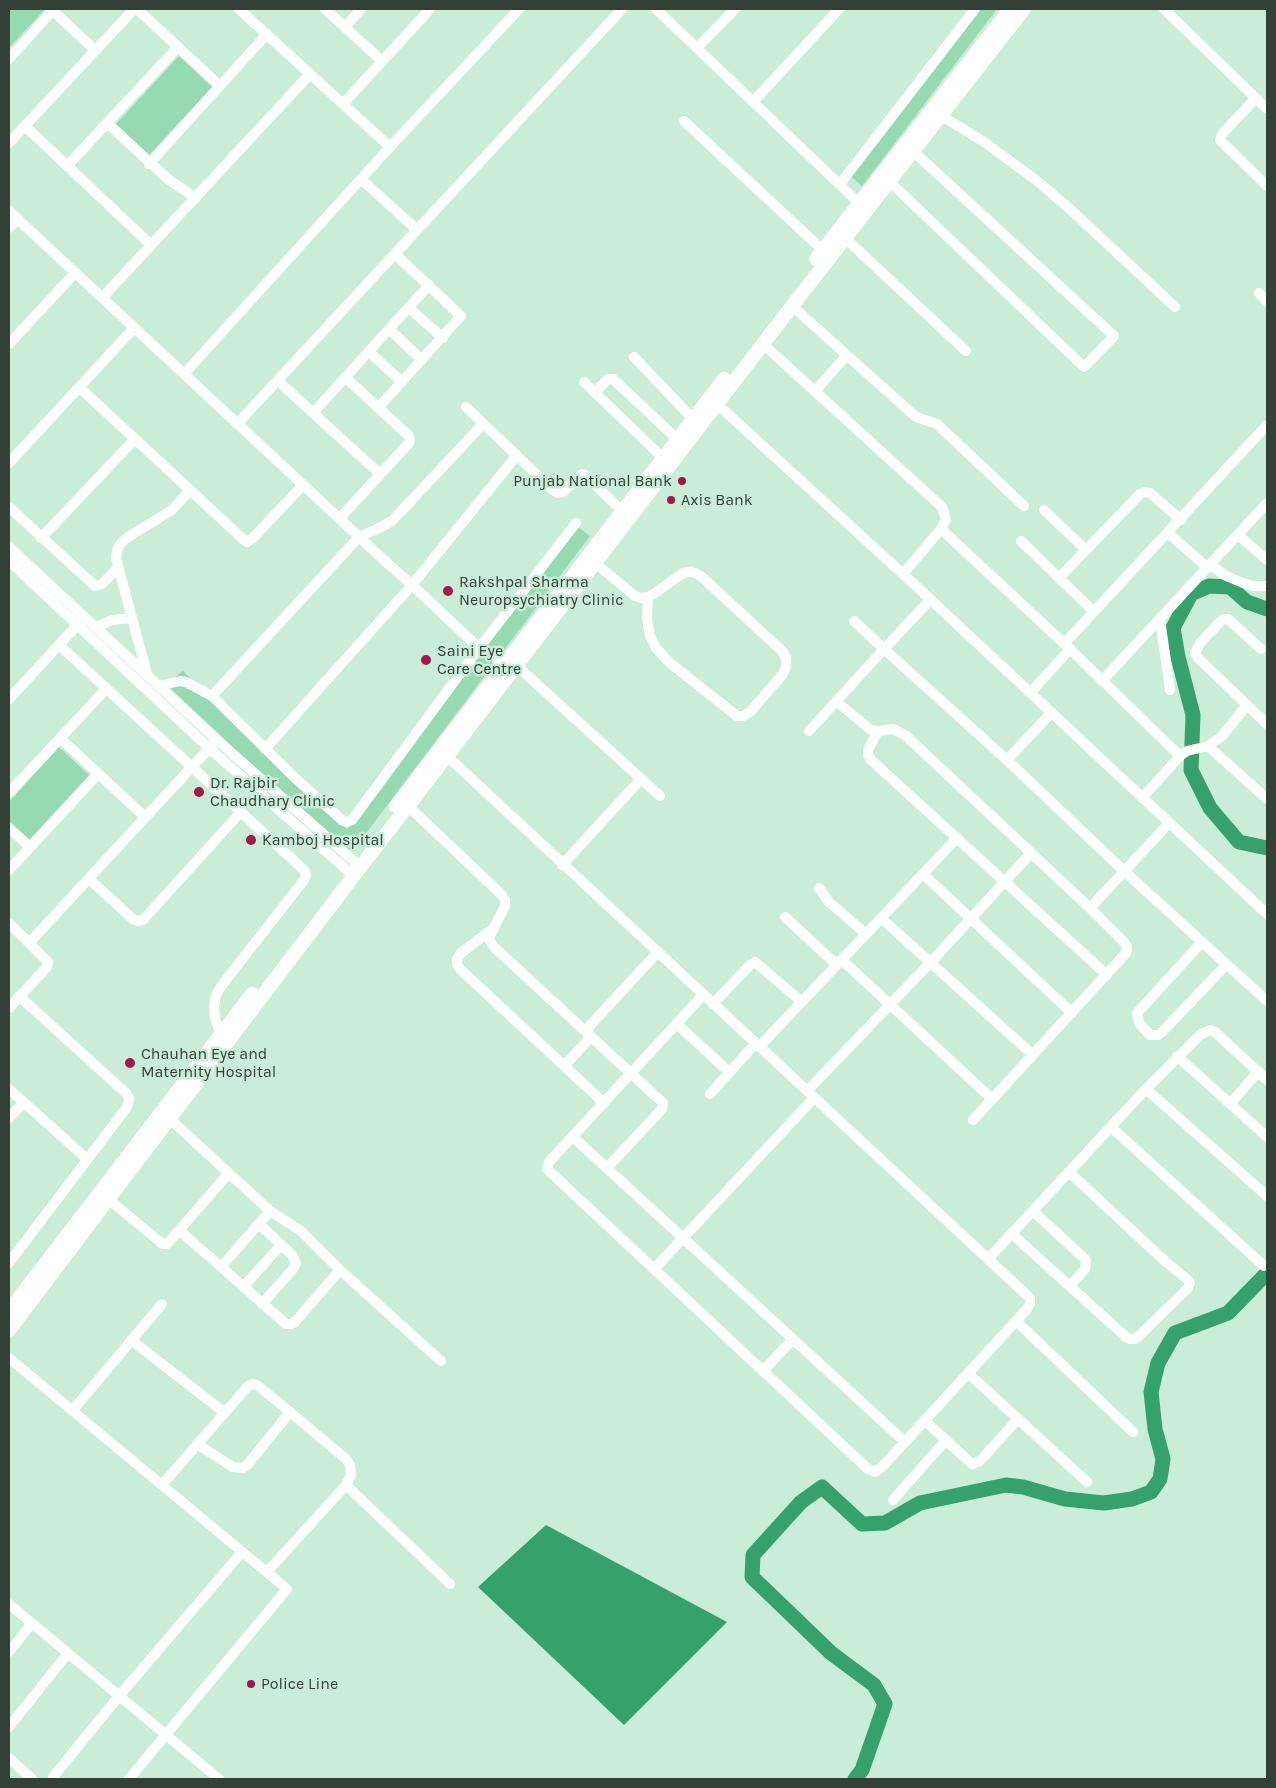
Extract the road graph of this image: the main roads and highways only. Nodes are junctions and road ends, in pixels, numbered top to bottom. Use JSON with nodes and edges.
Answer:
{"nodes":[{"id":1,"x":1010,"y":9,"type":"edge"},
{"id":2,"x":1024,"y":9,"type":"edge"},
{"id":3,"x":863,"y":207,"type":"junction"},
{"id":4,"x":826,"y":254,"type":"junction"},
{"id":5,"x":512,"y":667,"type":"junction"},
{"id":6,"x":353,"y":867,"type":"junction"},
{"id":7,"x":9,"y":1311,"type":"edge"},
{"id":8,"x":9,"y":1330,"type":"edge"}],
"edges":[{"from":1,"to":3,"type":"main road"},
{"from":2,"to":3,"type":"main road"},
{"from":3,"to":4,"type":"main road"},
{"from":3,"to":4,"type":"main road"},
{"from":4,"to":5,"type":"main road"},
{"from":4,"to":5,"type":"main road"},
{"from":5,"to":6,"type":"main road"},
{"from":5,"to":6,"type":"main road"},
{"from":6,"to":7,"type":"main road"},
{"from":6,"to":8,"type":"main road"}]}
